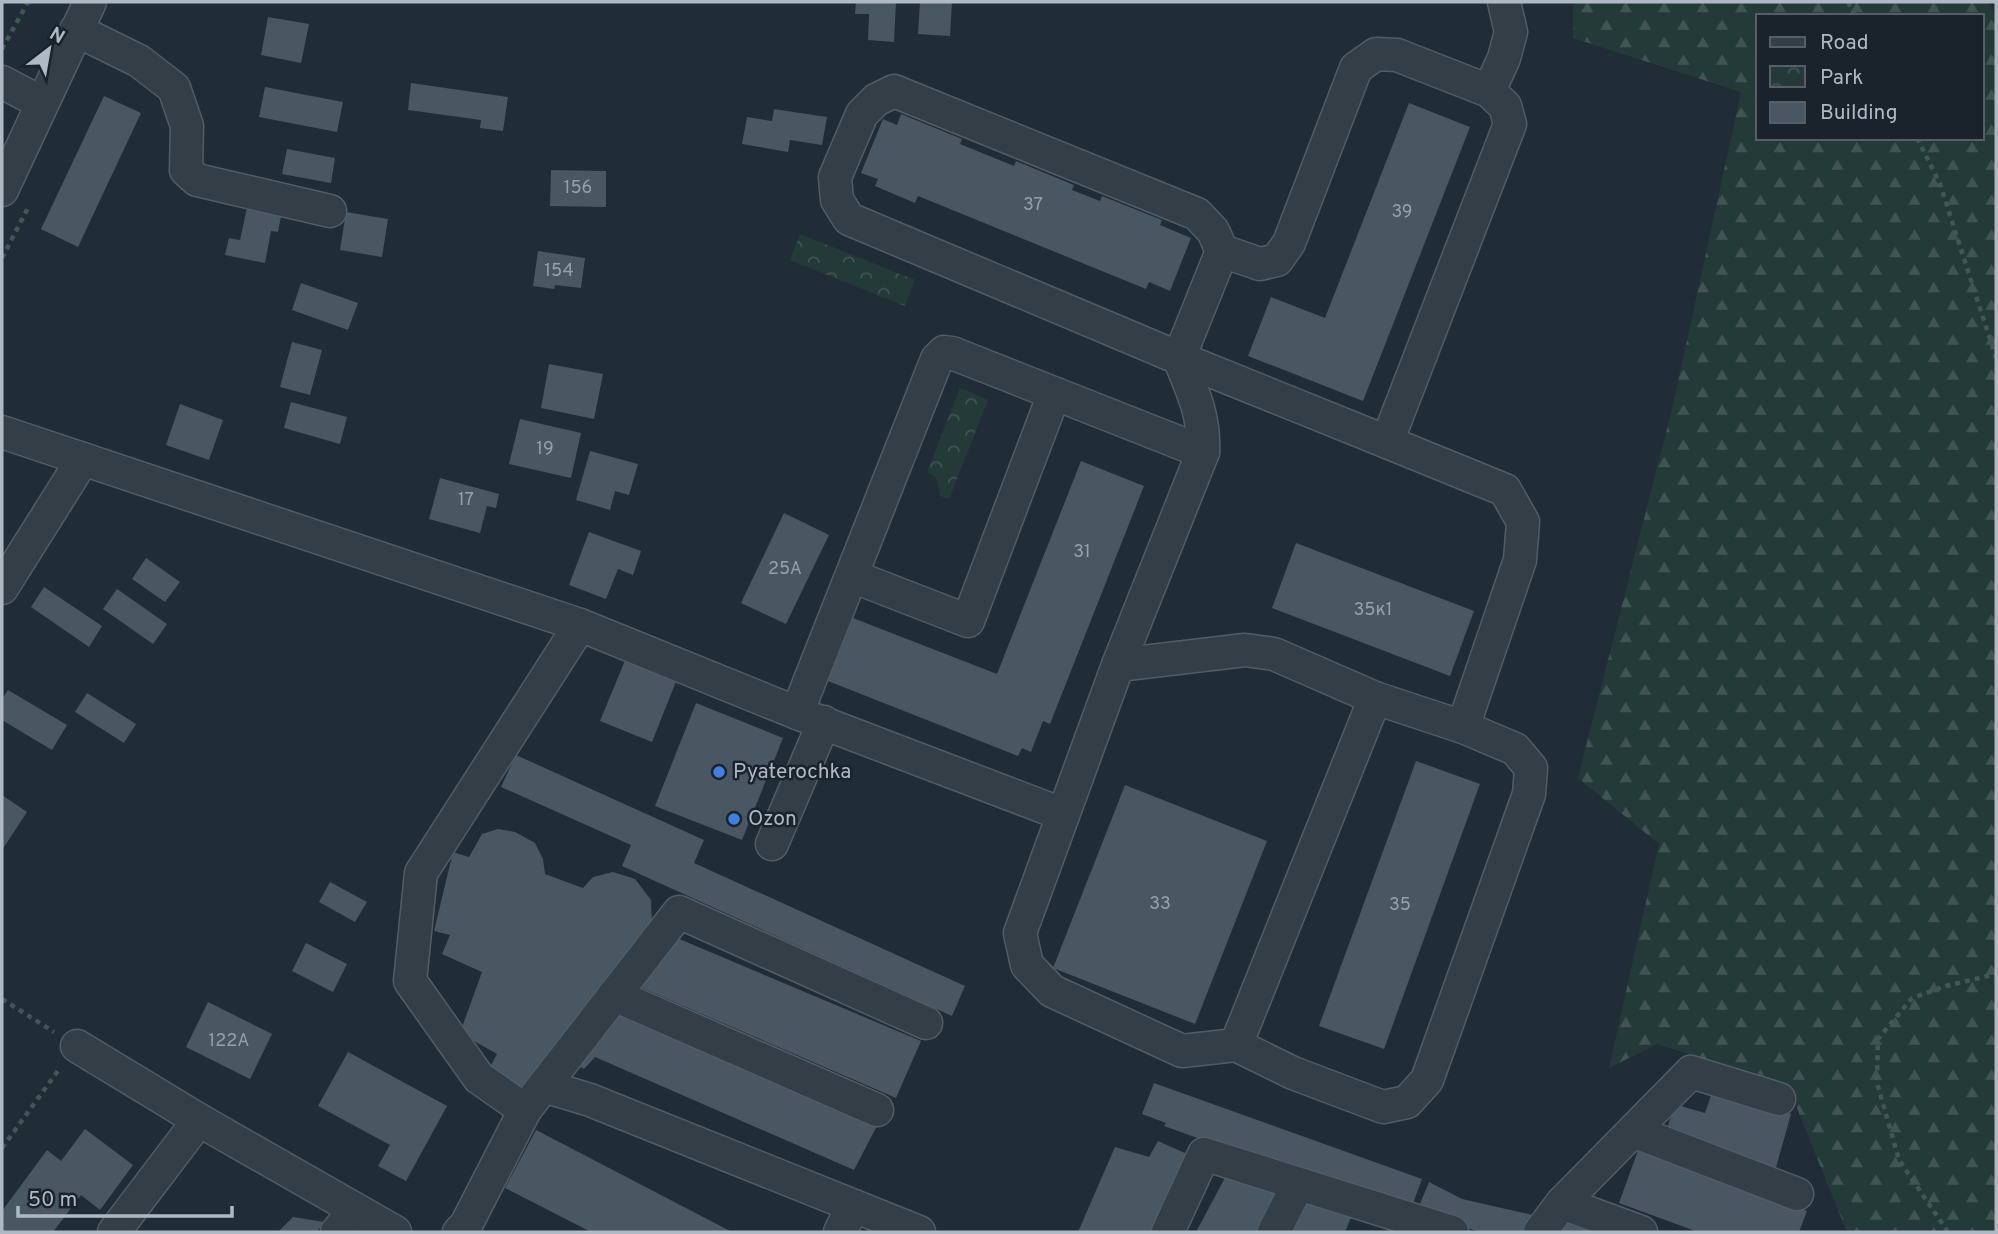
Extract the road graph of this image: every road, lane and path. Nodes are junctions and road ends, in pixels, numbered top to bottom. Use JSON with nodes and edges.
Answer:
{"nodes":[{"id":1,"x":28,"y":2,"type":"edge"},
{"id":2,"x":90,"y":2,"type":"edge"},
{"id":3,"x":1504,"y":2,"type":"edge"},
{"id":4,"x":76,"y":30,"type":"junction"},
{"id":5,"x":2,"y":49,"type":"edge"},
{"id":6,"x":2,"y":82,"type":"edge"},
{"id":7,"x":1489,"y":92,"type":"junction"},
{"id":8,"x":42,"y":103,"type":"junction"},
{"id":9,"x":1918,"y":140,"type":"edge"},
{"id":10,"x":2,"y":190,"type":"edge"},
{"id":11,"x":330,"y":211,"type":"dead end"},
{"id":12,"x":1222,"y":251,"type":"junction"},
{"id":13,"x":1179,"y":358,"type":"junction"},
{"id":14,"x":1996,"y":358,"type":"edge"},
{"id":15,"x":1054,"y":394,"type":"junction"},
{"id":16,"x":2,"y":432,"type":"edge"},
{"id":17,"x":1387,"y":442,"type":"junction"},
{"id":18,"x":1203,"y":452,"type":"junction"},
{"id":19,"x":83,"y":460,"type":"junction"},
{"id":20,"x":852,"y":576,"type":"junction"},
{"id":21,"x":2,"y":588,"type":"edge"},
{"id":22,"x":580,"y":625,"type":"junction"},
{"id":23,"x":1118,"y":665,"type":"junction"},
{"id":24,"x":1375,"y":698,"type":"junction"},
{"id":25,"x":810,"y":717,"type":"junction"},
{"id":26,"x":1463,"y":727,"type":"junction"},
{"id":27,"x":1062,"y":814,"type":"junction"},
{"id":28,"x":772,"y":844,"type":"dead end"},
{"id":29,"x":1996,"y":974,"type":"edge"},
{"id":30,"x":614,"y":995,"type":"junction"},
{"id":31,"x":2,"y":999,"type":"edge"},
{"id":32,"x":926,"y":1023,"type":"dead end"},
{"id":33,"x":1236,"y":1045,"type":"junction"},
{"id":34,"x":77,"y":1046,"type":"junction"},
{"id":35,"x":534,"y":1098,"type":"junction"},
{"id":36,"x":1779,"y":1098,"type":"dead end"},
{"id":37,"x":877,"y":1110,"type":"dead end"},
{"id":38,"x":199,"y":1120,"type":"junction"},
{"id":39,"x":1633,"y":1131,"type":"junction"},
{"id":40,"x":2,"y":1148,"type":"edge"},
{"id":41,"x":1298,"y":1184,"type":"junction"},
{"id":42,"x":1797,"y":1194,"type":"dead end"},
{"id":43,"x":1562,"y":1203,"type":"junction"},
{"id":44,"x":847,"y":1219,"type":"edge"},
{"id":45,"x":1361,"y":1219,"type":"edge"},
{"id":46,"x":346,"y":1221,"type":"edge"},
{"id":47,"x":1439,"y":1230,"type":"edge"},
{"id":48,"x":1630,"y":1230,"type":"edge"},
{"id":49,"x":114,"y":1232,"type":"edge"},
{"id":50,"x":395,"y":1232,"type":"edge"},
{"id":51,"x":459,"y":1232,"type":"edge"},
{"id":52,"x":919,"y":1232,"type":"edge"},
{"id":53,"x":1168,"y":1232,"type":"edge"},
{"id":54,"x":1275,"y":1232,"type":"edge"},
{"id":55,"x":1540,"y":1232,"type":"edge"},
{"id":56,"x":1948,"y":1232,"type":"edge"}],
"edges":[{"from":1,"to":5,"type":"path"},
{"from":2,"to":4,"type":"street"},
{"from":3,"to":7,"type":"street"},
{"from":4,"to":8,"type":"street"},
{"from":4,"to":11,"type":"street"},
{"from":6,"to":8,"type":"street"},
{"from":7,"to":12,"type":"street"},
{"from":7,"to":17,"type":"street"},
{"from":8,"to":10,"type":"street"},
{"from":9,"to":14,"type":"path"},
{"from":12,"to":13,"type":"street"},
{"from":12,"to":13,"type":"street"},
{"from":13,"to":17,"type":"street"},
{"from":13,"to":18,"type":"street"},
{"from":15,"to":18,"type":"street"},
{"from":15,"to":20,"type":"street"},
{"from":15,"to":20,"type":"street"},
{"from":16,"to":19,"type":"street"},
{"from":17,"to":26,"type":"street"},
{"from":18,"to":23,"type":"street"},
{"from":19,"to":21,"type":"street"},
{"from":19,"to":22,"type":"street"},
{"from":20,"to":25,"type":"street"},
{"from":22,"to":25,"type":"street"},
{"from":22,"to":35,"type":"street"},
{"from":23,"to":24,"type":"street"},
{"from":23,"to":27,"type":"street"},
{"from":24,"to":26,"type":"street"},
{"from":24,"to":33,"type":"street"},
{"from":25,"to":27,"type":"street"},
{"from":25,"to":28,"type":"street"},
{"from":26,"to":33,"type":"street"},
{"from":27,"to":33,"type":"street"},
{"from":29,"to":56,"type":"path"},
{"from":30,"to":32,"type":"street"},
{"from":30,"to":35,"type":"street"},
{"from":30,"to":37,"type":"street"},
{"from":31,"to":34,"type":"path"},
{"from":34,"to":38,"type":"street"},
{"from":34,"to":40,"type":"path"},
{"from":35,"to":44,"type":"street"},
{"from":35,"to":51,"type":"street"},
{"from":36,"to":39,"type":"street"},
{"from":38,"to":46,"type":"street"},
{"from":38,"to":49,"type":"street"},
{"from":39,"to":42,"type":"street"},
{"from":39,"to":43,"type":"street"},
{"from":41,"to":45,"type":"street"},
{"from":41,"to":53,"type":"street"},
{"from":41,"to":54,"type":"street"},
{"from":43,"to":48,"type":"street"},
{"from":43,"to":55,"type":"street"},
{"from":44,"to":52,"type":"street"},
{"from":45,"to":47,"type":"street"},
{"from":46,"to":50,"type":"street"}]}
